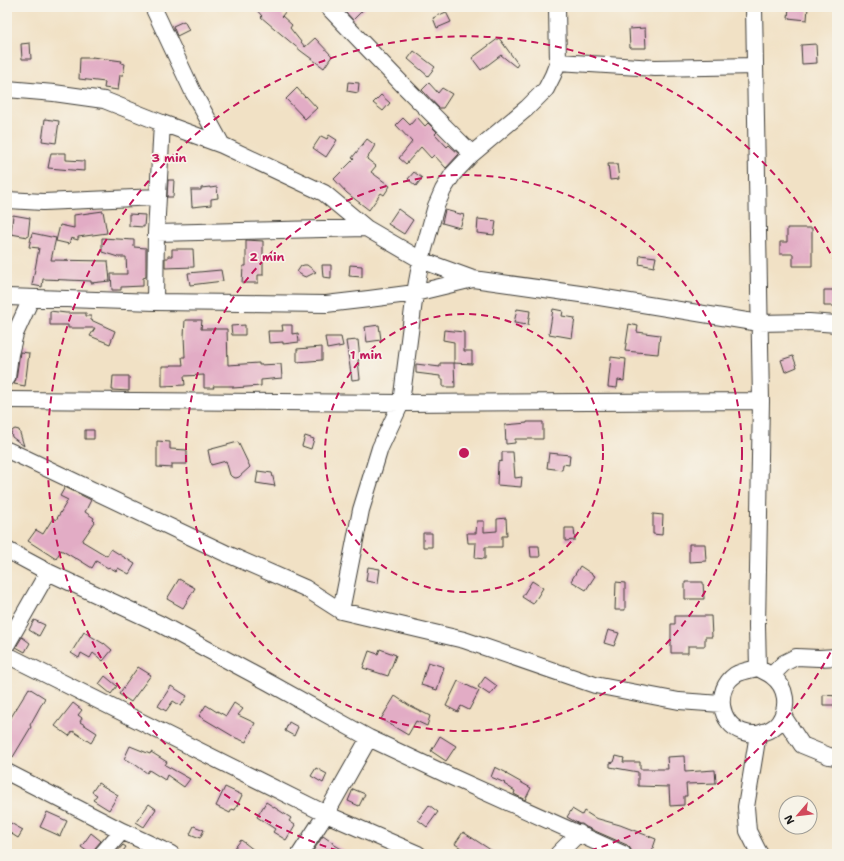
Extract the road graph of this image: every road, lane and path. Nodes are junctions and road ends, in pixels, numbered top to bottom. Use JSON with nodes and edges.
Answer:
{"nodes":[{"id":1,"x":154,"y":7,"type":"edge"},
{"id":2,"x":328,"y":7,"type":"edge"},
{"id":3,"x":557,"y":7,"type":"edge"},
{"id":4,"x":754,"y":7,"type":"edge"},
{"id":5,"x":558,"y":62,"type":"junction"},
{"id":6,"x":755,"y":66,"type":"junction"},
{"id":7,"x":7,"y":90,"type":"edge"},
{"id":8,"x":162,"y":123,"type":"junction"},
{"id":9,"x":222,"y":145,"type":"junction"},
{"id":10,"x":472,"y":154,"type":"junction"},
{"id":11,"x":158,"y":197,"type":"junction"},
{"id":12,"x":7,"y":200,"type":"edge"},
{"id":13,"x":366,"y":228,"type":"junction"},
{"id":14,"x":156,"y":233,"type":"junction"},
{"id":15,"x":421,"y":260,"type":"junction"},
{"id":16,"x":473,"y":279,"type":"junction"},
{"id":17,"x":415,"y":293,"type":"junction"},
{"id":18,"x":7,"y":297,"type":"edge"},
{"id":19,"x":31,"y":298,"type":"junction"},
{"id":20,"x":155,"y":302,"type":"junction"},
{"id":21,"x":759,"y":324,"type":"junction"},
{"id":22,"x":837,"y":324,"type":"edge"},
{"id":23,"x":7,"y":378,"type":"edge"},
{"id":24,"x":7,"y":400,"type":"edge"},
{"id":25,"x":761,"y":401,"type":"junction"},
{"id":26,"x":401,"y":403,"type":"junction"},
{"id":27,"x":7,"y":450,"type":"edge"},
{"id":28,"x":7,"y":550,"type":"edge"},
{"id":29,"x":48,"y":572,"type":"junction"},
{"id":30,"x":341,"y":611,"type":"junction"},
{"id":31,"x":7,"y":644,"type":"edge"},
{"id":32,"x":7,"y":655,"type":"edge"},
{"id":33,"x":837,"y":658,"type":"edge"},
{"id":34,"x":765,"y":672,"type":"junction"},
{"id":35,"x":721,"y":704,"type":"junction"},
{"id":36,"x":783,"y":716,"type":"junction"},
{"id":37,"x":758,"y":734,"type":"junction"},
{"id":38,"x":369,"y":738,"type":"junction"},
{"id":39,"x":837,"y":757,"type":"edge"},
{"id":40,"x":7,"y":772,"type":"edge"},
{"id":41,"x":326,"y":814,"type":"junction"},
{"id":42,"x":122,"y":831,"type":"junction"},
{"id":43,"x":579,"y":833,"type":"junction"},
{"id":44,"x":102,"y":854,"type":"edge"},
{"id":45,"x":171,"y":854,"type":"edge"},
{"id":46,"x":300,"y":854,"type":"edge"},
{"id":47,"x":418,"y":854,"type":"edge"},
{"id":48,"x":558,"y":854,"type":"edge"},
{"id":49,"x":623,"y":854,"type":"edge"},
{"id":50,"x":760,"y":854,"type":"edge"}],
"edges":[{"from":1,"to":9,"type":"street"},
{"from":2,"to":10,"type":"street"},
{"from":3,"to":5,"type":"street"},
{"from":4,"to":6,"type":"street"},
{"from":5,"to":6,"type":"street"},
{"from":5,"to":10,"type":"street"},
{"from":6,"to":21,"type":"street"},
{"from":7,"to":8,"type":"street"},
{"from":8,"to":9,"type":"street"},
{"from":8,"to":11,"type":"street"},
{"from":9,"to":13,"type":"street"},
{"from":10,"to":15,"type":"street"},
{"from":11,"to":12,"type":"street"},
{"from":11,"to":14,"type":"street"},
{"from":13,"to":14,"type":"street"},
{"from":13,"to":15,"type":"street"},
{"from":14,"to":20,"type":"street"},
{"from":15,"to":16,"type":"street"},
{"from":15,"to":17,"type":"street"},
{"from":16,"to":17,"type":"street"},
{"from":16,"to":21,"type":"street"},
{"from":17,"to":20,"type":"street"},
{"from":17,"to":26,"type":"street"},
{"from":18,"to":19,"type":"street"},
{"from":19,"to":20,"type":"street"},
{"from":19,"to":23,"type":"street"},
{"from":21,"to":22,"type":"street"},
{"from":21,"to":25,"type":"street"},
{"from":24,"to":26,"type":"street"},
{"from":25,"to":26,"type":"street"},
{"from":25,"to":34,"type":"street"},
{"from":26,"to":30,"type":"street"},
{"from":27,"to":30,"type":"street"},
{"from":28,"to":29,"type":"street"},
{"from":29,"to":31,"type":"street"},
{"from":29,"to":38,"type":"street"},
{"from":30,"to":35,"type":"street"},
{"from":32,"to":41,"type":"street"},
{"from":33,"to":34,"type":"street"},
{"from":34,"to":35,"type":"street"},
{"from":34,"to":36,"type":"street"},
{"from":35,"to":37,"type":"street"},
{"from":36,"to":37,"type":"street"},
{"from":36,"to":39,"type":"street"},
{"from":37,"to":50,"type":"street"},
{"from":38,"to":41,"type":"street"},
{"from":38,"to":43,"type":"street"},
{"from":40,"to":42,"type":"street"},
{"from":41,"to":46,"type":"street"},
{"from":41,"to":47,"type":"street"},
{"from":42,"to":44,"type":"street"},
{"from":42,"to":45,"type":"street"},
{"from":43,"to":48,"type":"street"},
{"from":43,"to":49,"type":"street"}]}
